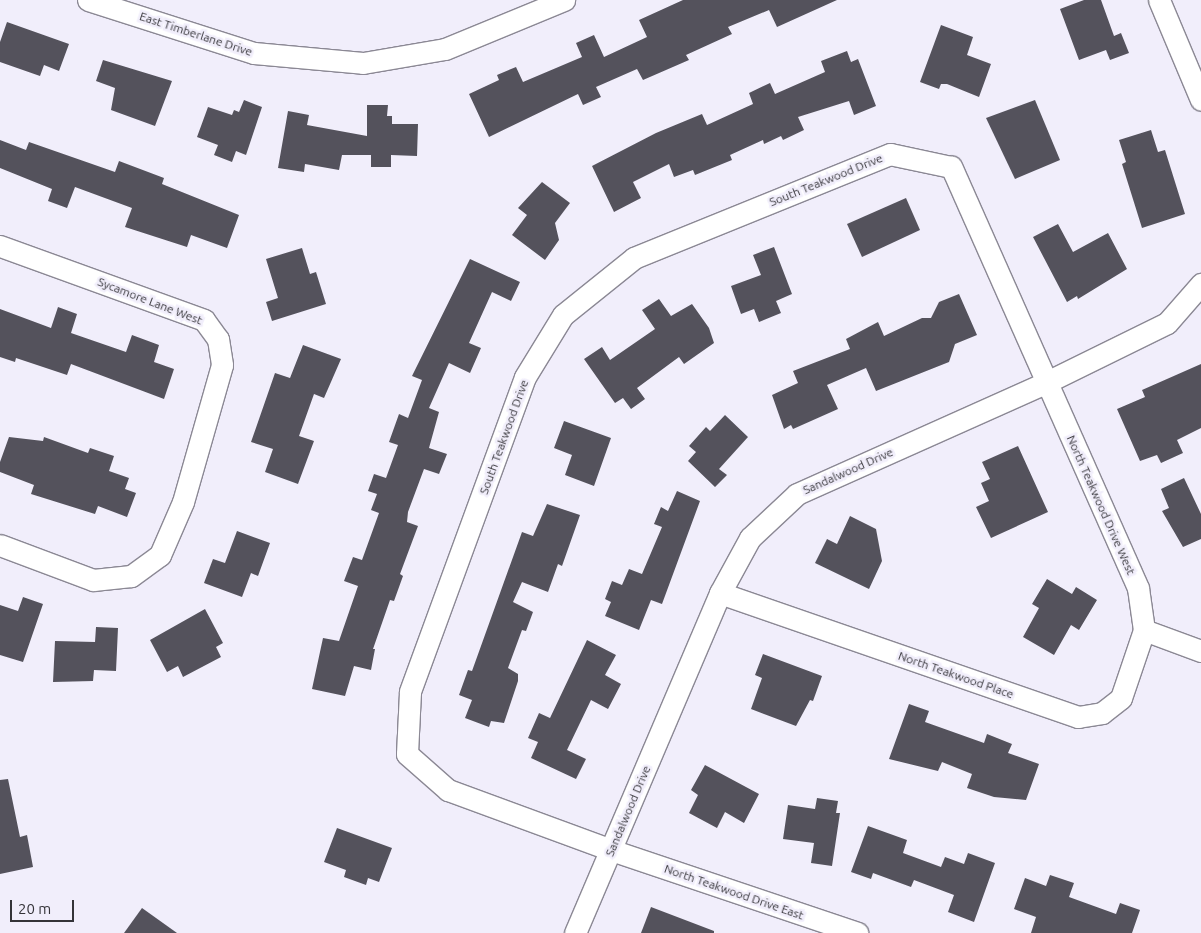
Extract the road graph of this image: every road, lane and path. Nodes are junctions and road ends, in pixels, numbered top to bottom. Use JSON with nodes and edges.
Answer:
{"nodes":[{"id":1,"x":88,"y":0,"type":"edge"},
{"id":2,"x":564,"y":0,"type":"edge"},
{"id":3,"x":1159,"y":0,"type":"edge"},
{"id":4,"x":1201,"y":100,"type":"edge"},
{"id":5,"x":0,"y":246,"type":"edge"},
{"id":6,"x":1201,"y":284,"type":"edge"},
{"id":7,"x":1045,"y":383,"type":"junction"},
{"id":8,"x":0,"y":545,"type":"edge"},
{"id":9,"x":720,"y":593,"type":"junction"},
{"id":10,"x":1144,"y":630,"type":"junction"},
{"id":11,"x":1201,"y":650,"type":"edge"},
{"id":12,"x":611,"y":850,"type":"junction"},
{"id":13,"x":575,"y":933,"type":"edge"},
{"id":14,"x":856,"y":933,"type":"edge"}],
"edges":[{"from":1,"to":2,"type":"street","name":"East Timberlane Drive"},
{"from":3,"to":4,"type":"street"},
{"from":5,"to":8,"type":"street","name":"Sycamore Lane West"},
{"from":6,"to":7,"type":"street","name":"Sandalwood Drive"},
{"from":7,"to":9,"type":"street","name":"Sandalwood Drive"},
{"from":7,"to":10,"type":"street","name":"North Teakwood Drive West"},
{"from":7,"to":12,"type":"street","name":"South Teakwood Drive"},
{"from":9,"to":10,"type":"street","name":"North Teakwood Place"},
{"from":9,"to":12,"type":"street","name":"Sandalwood Drive"},
{"from":10,"to":11,"type":"street"},
{"from":12,"to":13,"type":"street","name":"Sandalwood Drive"},
{"from":12,"to":14,"type":"street","name":"North Teakwood Drive East"}]}
